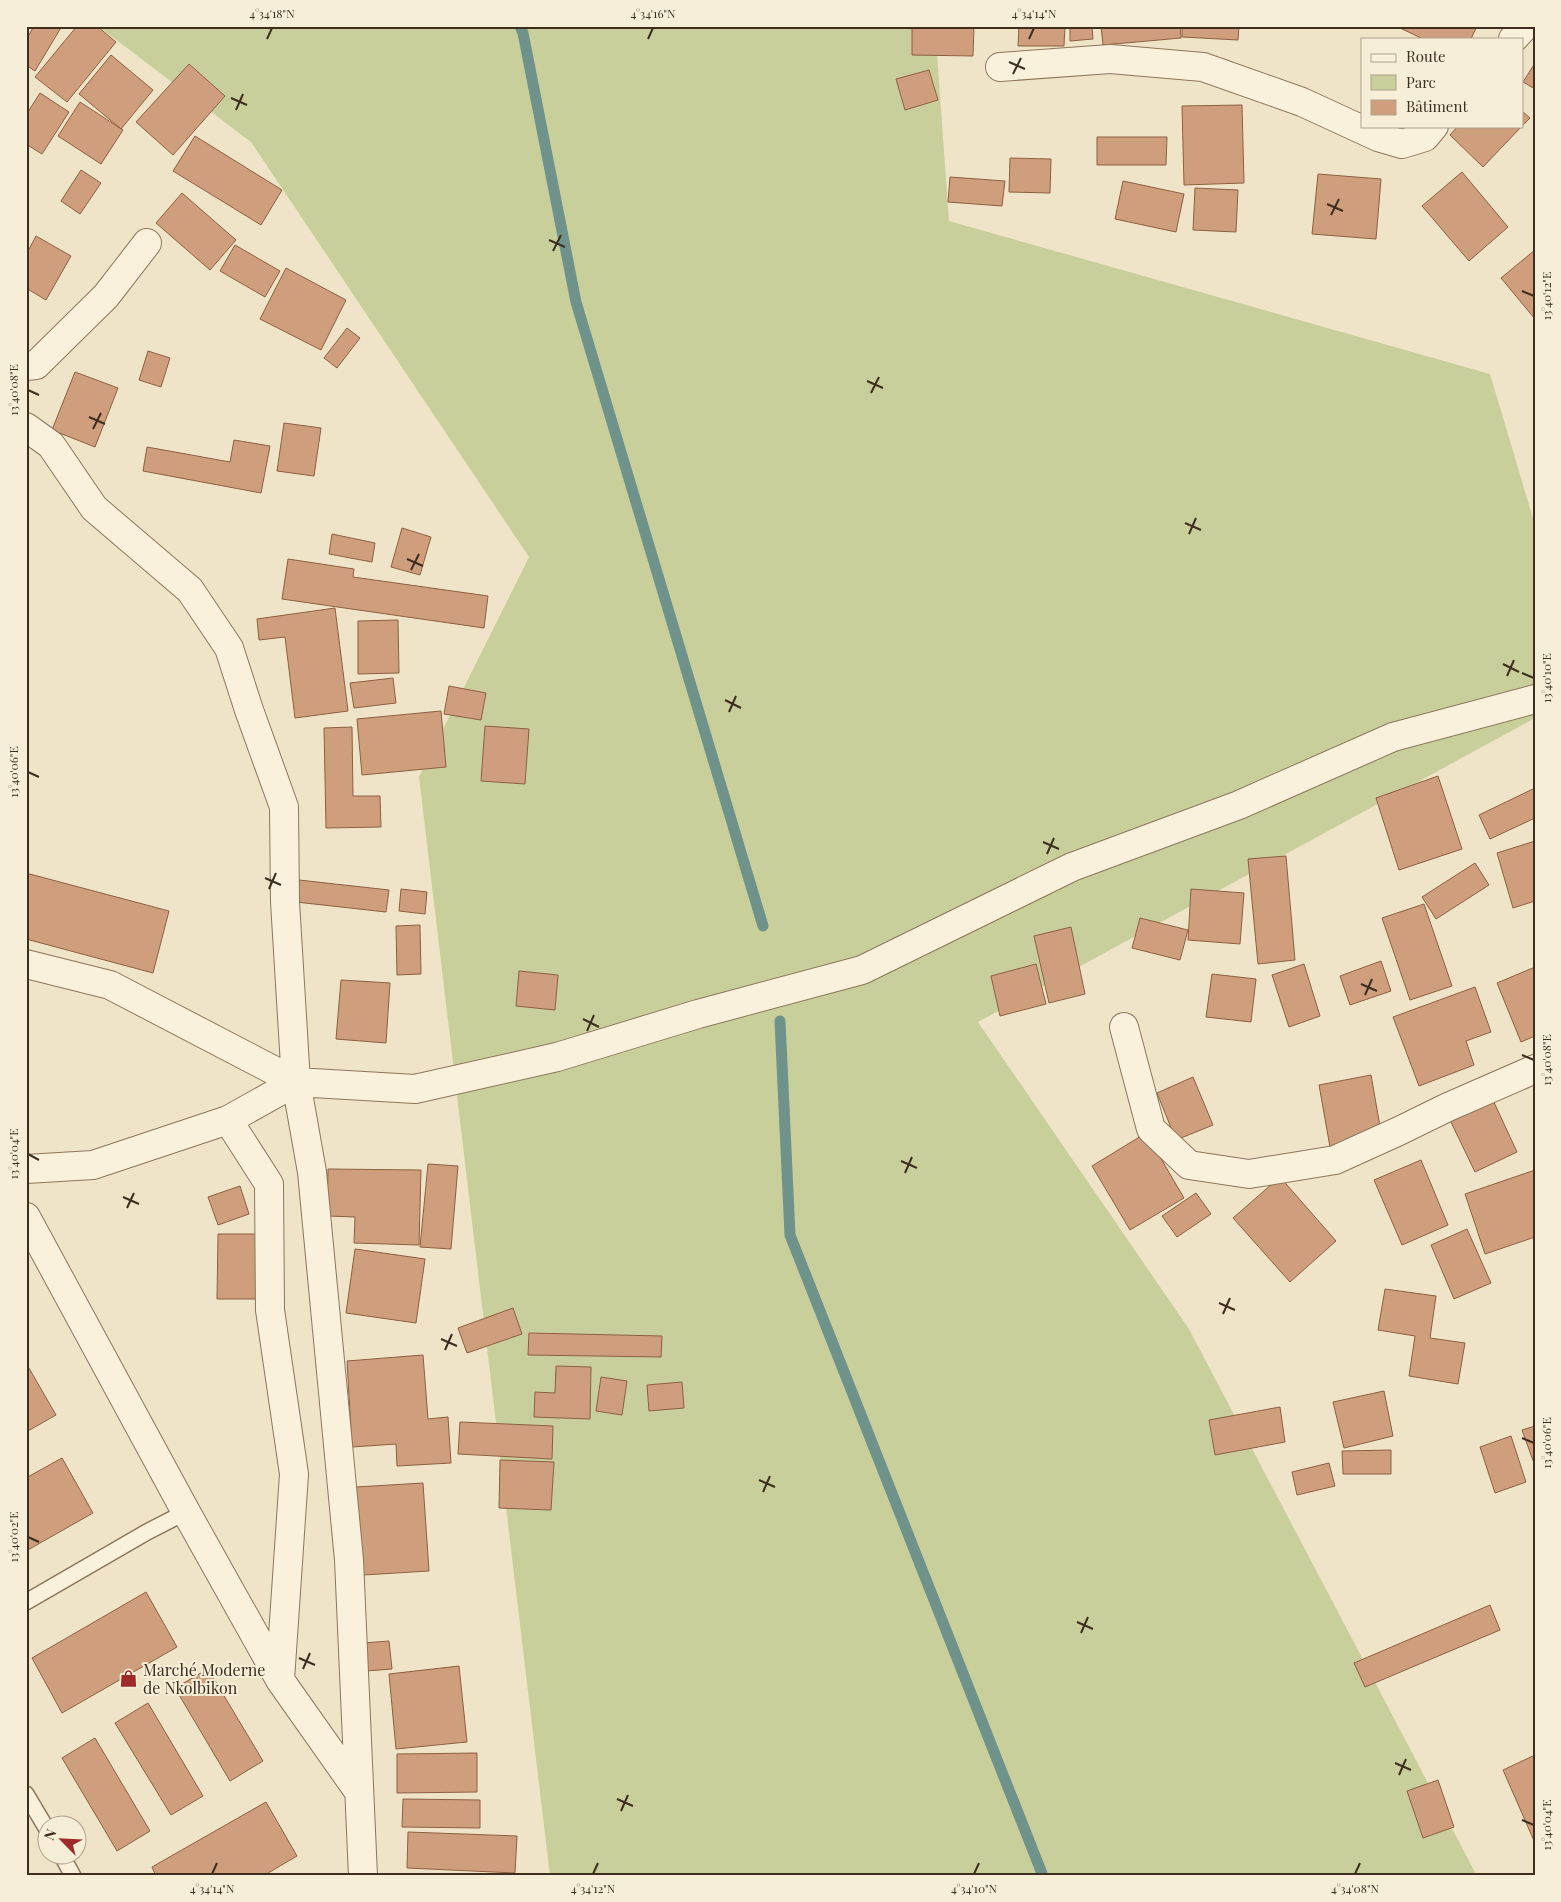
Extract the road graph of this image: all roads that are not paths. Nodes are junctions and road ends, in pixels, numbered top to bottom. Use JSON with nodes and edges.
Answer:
{"nodes":[{"id":1,"x":1525,"y":26,"type":"edge"},
{"id":2,"x":1515,"y":38,"type":"edge"},
{"id":3,"x":1000,"y":67,"type":"dead end"},
{"id":4,"x":1432,"y":128,"type":"edge"},
{"id":5,"x":147,"y":243,"type":"dead end"},
{"id":6,"x":26,"y":366,"type":"edge"},
{"id":7,"x":26,"y":428,"type":"edge"},
{"id":8,"x":1535,"y":699,"type":"edge"},
{"id":9,"x":26,"y":964,"type":"edge"},
{"id":10,"x":1124,"y":1027,"type":"dead end"},
{"id":11,"x":1535,"y":1069,"type":"edge"},
{"id":12,"x":296,"y":1082,"type":"junction"},
{"id":13,"x":228,"y":1120,"type":"junction"},
{"id":14,"x":26,"y":1168,"type":"edge"},
{"id":15,"x":26,"y":1217,"type":"edge"},
{"id":16,"x":186,"y":1512,"type":"junction"},
{"id":17,"x":26,"y":1602,"type":"edge"},
{"id":18,"x":280,"y":1680,"type":"junction"},
{"id":19,"x":359,"y":1792,"type":"junction"},
{"id":20,"x":26,"y":1794,"type":"edge"},
{"id":21,"x":38,"y":1814,"type":"edge"},
{"id":22,"x":66,"y":1864,"type":"edge"},
{"id":23,"x":73,"y":1876,"type":"edge"},
{"id":24,"x":363,"y":1876,"type":"edge"}],
"edges":[{"from":1,"to":2,"type":"street"},
{"from":3,"to":4,"type":"street"},
{"from":5,"to":6,"type":"street"},
{"from":7,"to":12,"type":"street"},
{"from":8,"to":12,"type":"street"},
{"from":9,"to":12,"type":"street"},
{"from":10,"to":11,"type":"street"},
{"from":12,"to":13,"type":"street"},
{"from":12,"to":19,"type":"street"},
{"from":13,"to":14,"type":"street"},
{"from":13,"to":18,"type":"street"},
{"from":15,"to":16,"type":"street"},
{"from":16,"to":17,"type":"lane"},
{"from":16,"to":18,"type":"street"},
{"from":18,"to":19,"type":"street"},
{"from":19,"to":24,"type":"street"},
{"from":20,"to":21,"type":"lane"},
{"from":22,"to":23,"type":"lane"}]}
